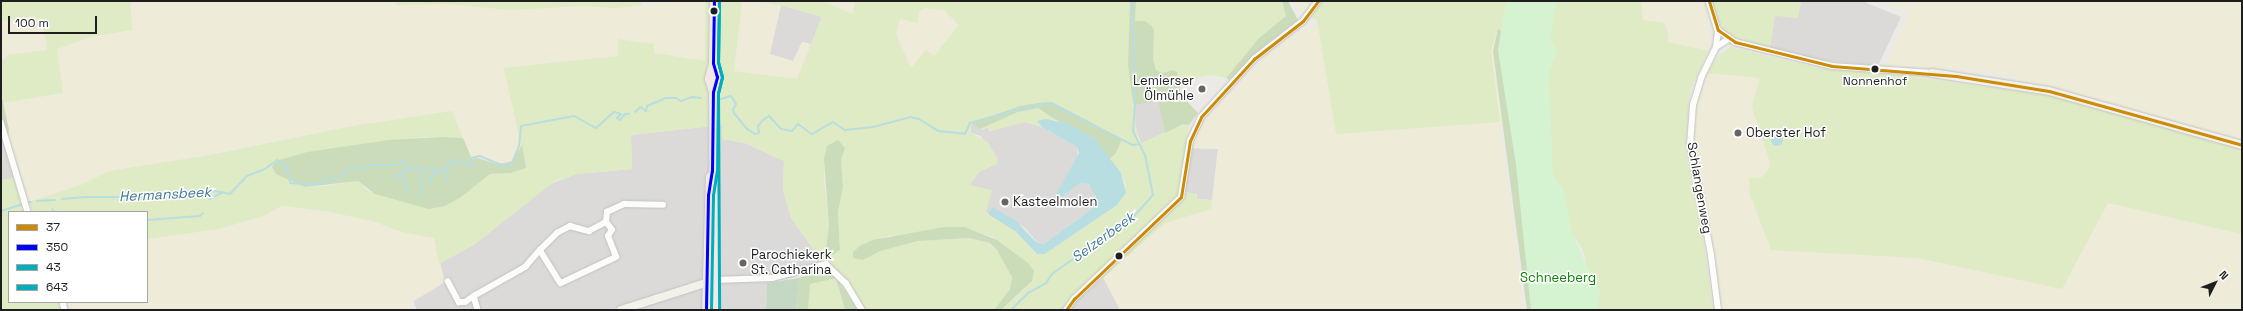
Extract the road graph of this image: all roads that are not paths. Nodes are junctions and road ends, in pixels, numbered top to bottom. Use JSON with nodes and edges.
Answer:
{"nodes":[{"id":1,"x":714,"y":1,"type":"edge"},
{"id":2,"x":1318,"y":1,"type":"edge"},
{"id":3,"x":1709,"y":1,"type":"edge"},
{"id":4,"x":1718,"y":30,"type":"junction"},
{"id":5,"x":1729,"y":39,"type":"junction"},
{"id":6,"x":1716,"y":47,"type":"junction"},
{"id":7,"x":1932,"y":73,"type":"joint"},
{"id":8,"x":1,"y":122,"type":"edge"},
{"id":9,"x":2242,"y":145,"type":"edge"},
{"id":10,"x":663,"y":205,"type":"dead end"},
{"id":11,"x":28,"y":211,"type":"edge"},
{"id":12,"x":606,"y":222,"type":"junction"},
{"id":13,"x":540,"y":250,"type":"junction"},
{"id":14,"x":448,"y":281,"type":"dead end"},
{"id":15,"x":711,"y":282,"type":"junction"},
{"id":16,"x":474,"y":296,"type":"junction"},
{"id":17,"x":630,"y":309,"type":"edge"},
{"id":18,"x":478,"y":310,"type":"edge"},
{"id":19,"x":621,"y":310,"type":"edge"},
{"id":20,"x":706,"y":310,"type":"edge"},
{"id":21,"x":714,"y":310,"type":"edge"},
{"id":22,"x":862,"y":310,"type":"edge"},
{"id":23,"x":1066,"y":310,"type":"edge"},
{"id":24,"x":1718,"y":310,"type":"edge"}],
"edges":[{"from":1,"to":15,"type":"main road"},
{"from":2,"to":23,"type":"street"},
{"from":3,"to":4,"type":"street"},
{"from":4,"to":5,"type":"street"},
{"from":4,"to":6,"type":"street"},
{"from":5,"to":6,"type":"street"},
{"from":5,"to":7,"type":"street"},
{"from":6,"to":24,"type":"street","name":"Schlangenweg"},
{"from":7,"to":9,"type":"street"},
{"from":8,"to":11,"type":"street"},
{"from":10,"to":12,"type":"street"},
{"from":12,"to":13,"type":"street"},
{"from":12,"to":13,"type":"street"},
{"from":13,"to":16,"type":"street"},
{"from":14,"to":16,"type":"street"},
{"from":15,"to":17,"type":"street"},
{"from":15,"to":20,"type":"main road"},
{"from":15,"to":21,"type":"main road"},
{"from":15,"to":22,"type":"street"},
{"from":16,"to":18,"type":"street"},
{"from":17,"to":19,"type":"street"}]}
